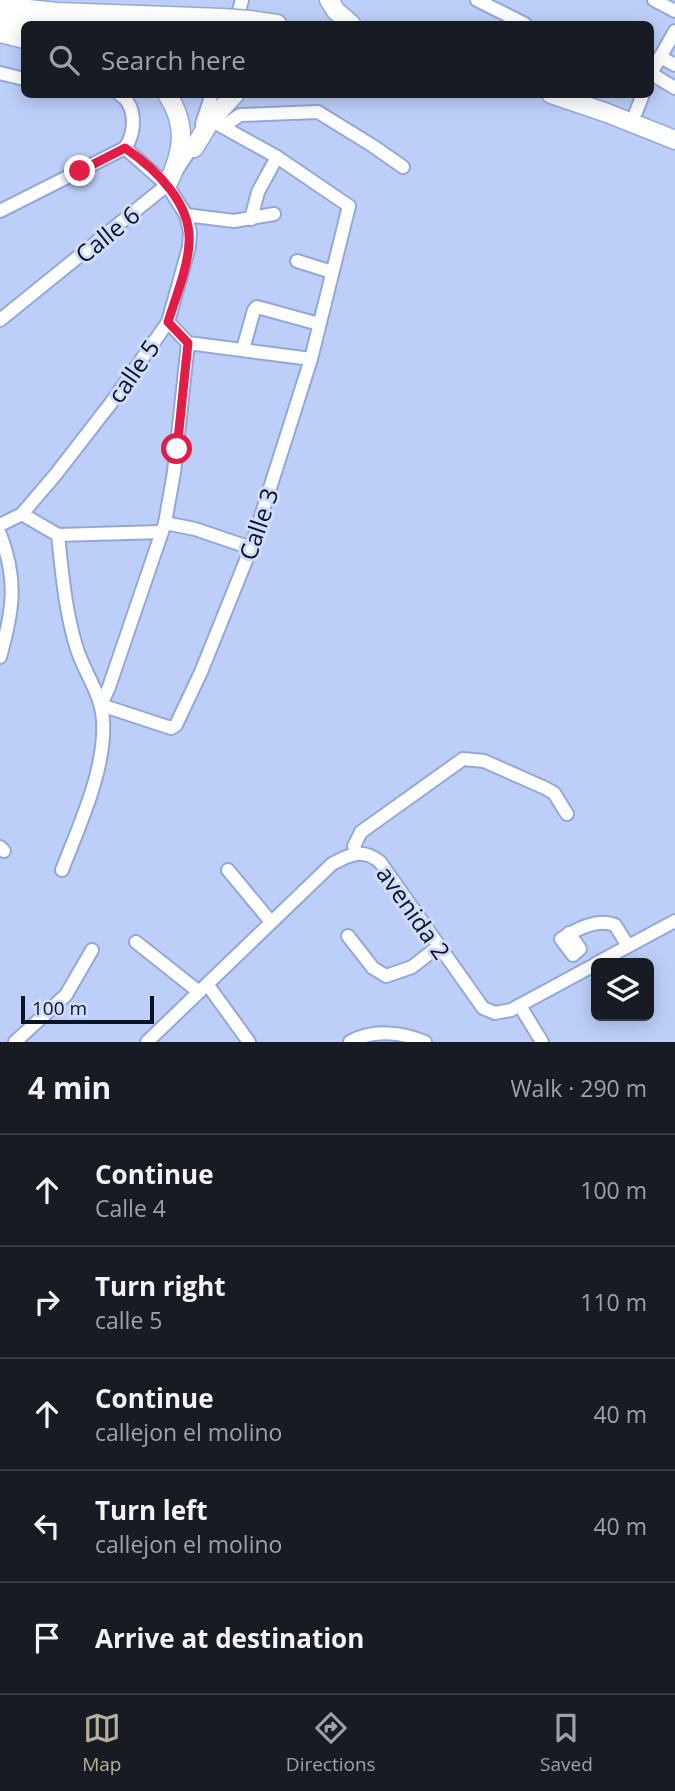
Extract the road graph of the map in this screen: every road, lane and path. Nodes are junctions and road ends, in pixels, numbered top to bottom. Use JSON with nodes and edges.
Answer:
{"nodes":[{"id":1,"x":28,"y":0,"type":"edge"},
{"id":2,"x":242,"y":0,"type":"edge"},
{"id":3,"x":329,"y":0,"type":"edge"},
{"id":4,"x":477,"y":0,"type":"edge"},
{"id":5,"x":654,"y":0,"type":"edge"},
{"id":6,"x":0,"y":1,"type":"edge"},
{"id":7,"x":0,"y":6,"type":"edge"},
{"id":8,"x":675,"y":12,"type":"edge"},
{"id":9,"x":236,"y":21,"type":"edge"},
{"id":10,"x":348,"y":21,"type":"edge"},
{"id":11,"x":519,"y":21,"type":"edge"},
{"id":12,"x":0,"y":22,"type":"edge"},
{"id":13,"x":21,"y":23,"type":"edge"},
{"id":14,"x":675,"y":31,"type":"edge"},
{"id":15,"x":0,"y":33,"type":"edge"},
{"id":16,"x":21,"y":38,"type":"edge"},
{"id":17,"x":660,"y":57,"type":"junction"},
{"id":18,"x":675,"y":65,"type":"edge"},
{"id":19,"x":654,"y":68,"type":"edge"},
{"id":20,"x":0,"y":73,"type":"edge"},
{"id":21,"x":654,"y":76,"type":"edge"},
{"id":22,"x":21,"y":78,"type":"edge"},
{"id":23,"x":675,"y":88,"type":"edge"},
{"id":24,"x":123,"y":98,"type":"edge"},
{"id":25,"x":170,"y":98,"type":"edge"},
{"id":26,"x":212,"y":98,"type":"edge"},
{"id":27,"x":232,"y":98,"type":"edge"},
{"id":28,"x":563,"y":98,"type":"edge"},
{"id":29,"x":594,"y":98,"type":"edge"},
{"id":30,"x":642,"y":98,"type":"edge"},
{"id":31,"x":636,"y":113,"type":"junction"},
{"id":32,"x":213,"y":121,"type":"junction"},
{"id":33,"x":675,"y":129,"type":"edge"},
{"id":34,"x":675,"y":140,"type":"edge"},
{"id":35,"x":125,"y":148,"type":"junction"},
{"id":36,"x":194,"y":148,"type":"joint"},
{"id":37,"x":277,"y":157,"type":"junction"},
{"id":38,"x":403,"y":167,"type":"dead end"},
{"id":39,"x":167,"y":186,"type":"junction"},
{"id":40,"x":0,"y":211,"type":"edge"},
{"id":41,"x":274,"y":214,"type":"dead end"},
{"id":42,"x":186,"y":215,"type":"junction"},
{"id":43,"x":251,"y":219,"type":"junction"},
{"id":44,"x":297,"y":261,"type":"dead end"},
{"id":45,"x":332,"y":272,"type":"junction"},
{"id":46,"x":0,"y":320,"type":"edge"},
{"id":47,"x":168,"y":322,"type":"junction"},
{"id":48,"x":319,"y":324,"type":"junction"},
{"id":49,"x":188,"y":343,"type":"junction"},
{"id":50,"x":243,"y":349,"type":"junction"},
{"id":51,"x":311,"y":359,"type":"junction"},
{"id":52,"x":22,"y":514,"type":"junction"},
{"id":53,"x":0,"y":525,"type":"edge"},
{"id":54,"x":163,"y":528,"type":"junction"},
{"id":55,"x":0,"y":534,"type":"edge"},
{"id":56,"x":58,"y":535,"type":"junction"},
{"id":57,"x":251,"y":548,"type":"junction"},
{"id":58,"x":0,"y":657,"type":"edge"},
{"id":59,"x":101,"y":705,"type":"junction"},
{"id":60,"x":567,"y":814,"type":"dead end"},
{"id":61,"x":356,"y":852,"type":"junction"},
{"id":62,"x":62,"y":870,"type":"dead end"},
{"id":63,"x":228,"y":870,"type":"dead end"},
{"id":64,"x":675,"y":921,"type":"edge"},
{"id":65,"x":271,"y":922,"type":"junction"},
{"id":66,"x":569,"y":933,"type":"dead end"},
{"id":67,"x":348,"y":936,"type":"dead end"},
{"id":68,"x":136,"y":942,"type":"dead end"},
{"id":69,"x":439,"y":946,"type":"junction"},
{"id":70,"x":628,"y":946,"type":"junction"},
{"id":71,"x":92,"y":950,"type":"dead end"},
{"id":72,"x":605,"y":958,"type":"edge"},
{"id":73,"x":591,"y":966,"type":"edge"},
{"id":74,"x":203,"y":988,"type":"junction"},
{"id":75,"x":520,"y":1006,"type":"junction"},
{"id":76,"x":15,"y":1042,"type":"edge"},
{"id":77,"x":147,"y":1042,"type":"edge"},
{"id":78,"x":249,"y":1042,"type":"edge"},
{"id":79,"x":350,"y":1042,"type":"edge"},
{"id":80,"x":425,"y":1042,"type":"edge"},
{"id":81,"x":542,"y":1042,"type":"edge"}],
"edges":[{"from":1,"to":6,"type":"highway"},
{"from":2,"to":9,"type":"street"},
{"from":3,"to":10,"type":"highway"},
{"from":4,"to":11,"type":"street"},
{"from":5,"to":8,"type":"street"},
{"from":7,"to":9,"type":"highway"},
{"from":12,"to":13,"type":"highway"},
{"from":14,"to":17,"type":"street"},
{"from":15,"to":16,"type":"highway"},
{"from":17,"to":18,"type":"street"},
{"from":17,"to":19,"type":"street"},
{"from":20,"to":22,"type":"street"},
{"from":21,"to":23,"type":"street"},
{"from":24,"to":35,"type":"street"},
{"from":25,"to":39,"type":"highway"},
{"from":26,"to":32,"type":"street"},
{"from":27,"to":32,"type":"highway"},
{"from":28,"to":34,"type":"highway"},
{"from":29,"to":31,"type":"highway"},
{"from":30,"to":31,"type":"street"},
{"from":31,"to":33,"type":"highway"},
{"from":32,"to":36,"type":"highway"},
{"from":32,"to":37,"type":"street"},
{"from":32,"to":38,"type":"street"},
{"from":35,"to":39,"type":"street","name":"calle 5"},
{"from":35,"to":40,"type":"street"},
{"from":36,"to":39,"type":"street","name":"Calle 6"},
{"from":37,"to":43,"type":"street"},
{"from":37,"to":45,"type":"street","name":"Calle 3"},
{"from":39,"to":42,"type":"street","name":"calle 5"},
{"from":39,"to":46,"type":"street","name":"Calle 6"},
{"from":41,"to":43,"type":"street"},
{"from":42,"to":43,"type":"street"},
{"from":42,"to":47,"type":"street","name":"calle 5"},
{"from":44,"to":45,"type":"street"},
{"from":45,"to":48,"type":"street","name":"Calle 3"},
{"from":47,"to":49,"type":"street"},
{"from":47,"to":52,"type":"street","name":"calle 5"},
{"from":48,"to":50,"type":"street"},
{"from":48,"to":51,"type":"street","name":"Calle 3"},
{"from":49,"to":50,"type":"street"},
{"from":49,"to":54,"type":"street"},
{"from":50,"to":51,"type":"street"},
{"from":51,"to":57,"type":"street","name":"Calle 3"},
{"from":52,"to":53,"type":"street","name":"calle 5"},
{"from":52,"to":56,"type":"street"},
{"from":54,"to":56,"type":"street"},
{"from":54,"to":57,"type":"street"},
{"from":54,"to":59,"type":"street"},
{"from":55,"to":58,"type":"street"},
{"from":56,"to":59,"type":"street"},
{"from":57,"to":59,"type":"street","name":"Calle 3"},
{"from":59,"to":62,"type":"street"},
{"from":60,"to":61,"type":"street"},
{"from":61,"to":65,"type":"street","name":"avenida 2"},
{"from":61,"to":69,"type":"street","name":"avenida 2"},
{"from":63,"to":65,"type":"street"},
{"from":64,"to":70,"type":"street","name":"avenida 2"},
{"from":65,"to":74,"type":"street","name":"avenida 2"},
{"from":66,"to":70,"type":"street"},
{"from":67,"to":69,"type":"street"},
{"from":68,"to":74,"type":"street"},
{"from":69,"to":75,"type":"street","name":"avenida 2"},
{"from":70,"to":72,"type":"street","name":"avenida 2"},
{"from":71,"to":76,"type":"street"},
{"from":73,"to":75,"type":"street","name":"avenida 2"},
{"from":74,"to":77,"type":"street","name":"avenida 2"},
{"from":74,"to":78,"type":"street"},
{"from":75,"to":81,"type":"street"},
{"from":79,"to":80,"type":"street"}]}
